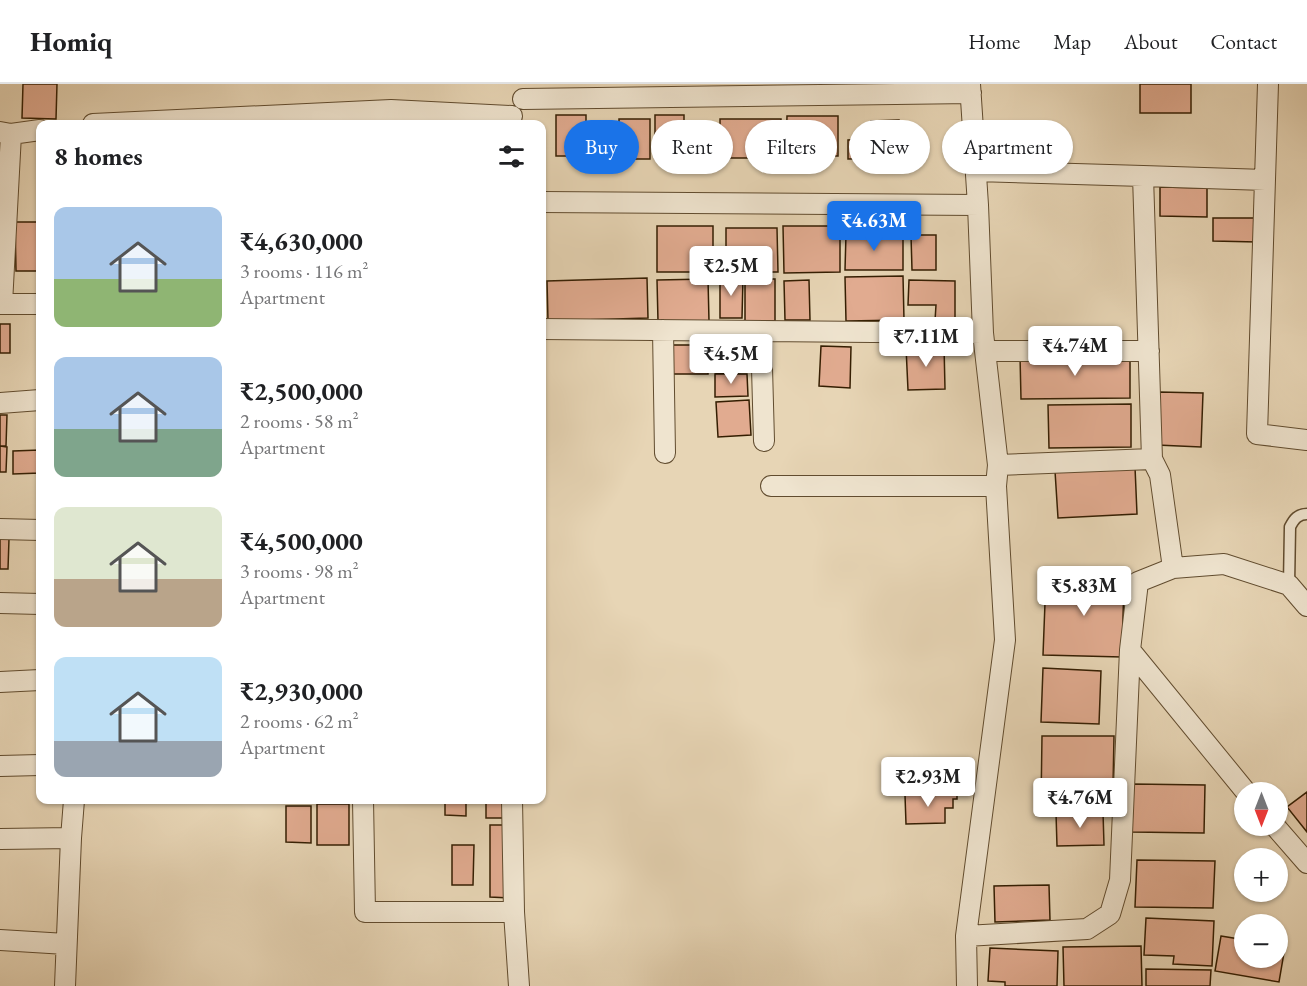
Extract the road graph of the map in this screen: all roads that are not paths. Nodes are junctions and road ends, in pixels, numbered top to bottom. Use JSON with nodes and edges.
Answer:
{"nodes":[{"id":1,"x":1268,"y":84,"type":"edge"},
{"id":2,"x":970,"y":88,"type":"edge"},
{"id":3,"x":523,"y":91,"type":"edge"},
{"id":4,"x":391,"y":117,"type":"edge"},
{"id":5,"x":265,"y":120,"type":"edge"},
{"id":6,"x":512,"y":120,"type":"edge"},
{"id":7,"x":972,"y":120,"type":"edge"},
{"id":8,"x":36,"y":130,"type":"edge"},
{"id":9,"x":6,"y":133,"type":"edge"},
{"id":10,"x":975,"y":174,"type":"edge"},
{"id":11,"x":1073,"y":174,"type":"edge"},
{"id":12,"x":1143,"y":176,"type":"junction"},
{"id":13,"x":1265,"y":180,"type":"junction"},
{"id":14,"x":546,"y":202,"type":"edge"},
{"id":15,"x":978,"y":205,"type":"junction"},
{"id":16,"x":1,"y":304,"type":"edge"},
{"id":17,"x":36,"y":304,"type":"edge"},
{"id":18,"x":546,"y":328,"type":"edge"},
{"id":19,"x":663,"y":330,"type":"junction"},
{"id":20,"x":761,"y":331,"type":"junction"},
{"id":21,"x":984,"y":342,"type":"junction"},
{"id":22,"x":1149,"y":351,"type":"junction"},
{"id":23,"x":36,"y":400,"type":"edge"},
{"id":24,"x":0,"y":403,"type":"edge"},
{"id":25,"x":1307,"y":440,"type":"edge"},
{"id":26,"x":764,"y":441,"type":"dead end"},
{"id":27,"x":665,"y":453,"type":"dead end"},
{"id":28,"x":1152,"y":459,"type":"junction"},
{"id":29,"x":998,"y":465,"type":"junction"},
{"id":30,"x":771,"y":486,"type":"dead end"},
{"id":31,"x":996,"y":486,"type":"junction"},
{"id":32,"x":1307,"y":514,"type":"edge"},
{"id":33,"x":0,"y":529,"type":"edge"},
{"id":34,"x":36,"y":530,"type":"edge"},
{"id":35,"x":1173,"y":568,"type":"junction"},
{"id":36,"x":1289,"y":585,"type":"junction"},
{"id":37,"x":0,"y":603,"type":"edge"},
{"id":38,"x":36,"y":604,"type":"edge"},
{"id":39,"x":1307,"y":606,"type":"edge"},
{"id":40,"x":1130,"y":650,"type":"junction"},
{"id":41,"x":36,"y":680,"type":"edge"},
{"id":42,"x":0,"y":682,"type":"edge"},
{"id":43,"x":36,"y":765,"type":"edge"},
{"id":44,"x":0,"y":766,"type":"edge"},
{"id":45,"x":1238,"y":782,"type":"edge"},
{"id":46,"x":74,"y":804,"type":"edge"},
{"id":47,"x":363,"y":804,"type":"edge"},
{"id":48,"x":512,"y":804,"type":"edge"},
{"id":49,"x":1284,"y":836,"type":"edge"},
{"id":50,"x":71,"y":838,"type":"junction"},
{"id":51,"x":0,"y":839,"type":"edge"},
{"id":52,"x":1307,"y":863,"type":"edge"},
{"id":53,"x":514,"y":912,"type":"junction"},
{"id":54,"x":966,"y":936,"type":"junction"},
{"id":55,"x":0,"y":940,"type":"edge"},
{"id":56,"x":66,"y":944,"type":"junction"},
{"id":57,"x":65,"y":986,"type":"edge"},
{"id":58,"x":519,"y":986,"type":"edge"},
{"id":59,"x":967,"y":986,"type":"edge"}],
"edges":[{"from":1,"to":13,"type":"street"},
{"from":2,"to":3,"type":"street"},
{"from":2,"to":7,"type":"street"},
{"from":3,"to":6,"type":"street"},
{"from":4,"to":5,"type":"street"},
{"from":4,"to":6,"type":"street"},
{"from":8,"to":9,"type":"street"},
{"from":9,"to":16,"type":"street"},
{"from":10,"to":15,"type":"street"},
{"from":11,"to":12,"type":"street"},
{"from":12,"to":13,"type":"street"},
{"from":12,"to":22,"type":"street"},
{"from":13,"to":25,"type":"street"},
{"from":14,"to":15,"type":"street"},
{"from":15,"to":21,"type":"street"},
{"from":16,"to":17,"type":"street"},
{"from":18,"to":19,"type":"street"},
{"from":19,"to":20,"type":"street"},
{"from":19,"to":27,"type":"street"},
{"from":20,"to":21,"type":"street"},
{"from":20,"to":26,"type":"street"},
{"from":21,"to":22,"type":"street"},
{"from":21,"to":29,"type":"street"},
{"from":22,"to":28,"type":"street"},
{"from":23,"to":24,"type":"street"},
{"from":28,"to":29,"type":"street"},
{"from":28,"to":35,"type":"street"},
{"from":29,"to":31,"type":"street"},
{"from":30,"to":31,"type":"street"},
{"from":31,"to":54,"type":"street"},
{"from":32,"to":36,"type":"lane"},
{"from":33,"to":34,"type":"street"},
{"from":35,"to":36,"type":"street"},
{"from":35,"to":40,"type":"street"},
{"from":36,"to":39,"type":"street"},
{"from":37,"to":38,"type":"street"},
{"from":40,"to":45,"type":"street"},
{"from":40,"to":54,"type":"street"},
{"from":41,"to":42,"type":"street"},
{"from":43,"to":44,"type":"street"},
{"from":46,"to":50,"type":"street"},
{"from":47,"to":53,"type":"street"},
{"from":48,"to":53,"type":"street"},
{"from":49,"to":52,"type":"street"},
{"from":50,"to":51,"type":"street"},
{"from":50,"to":56,"type":"street"},
{"from":53,"to":58,"type":"street"},
{"from":54,"to":59,"type":"street"},
{"from":55,"to":56,"type":"street"},
{"from":56,"to":57,"type":"street"}]}
